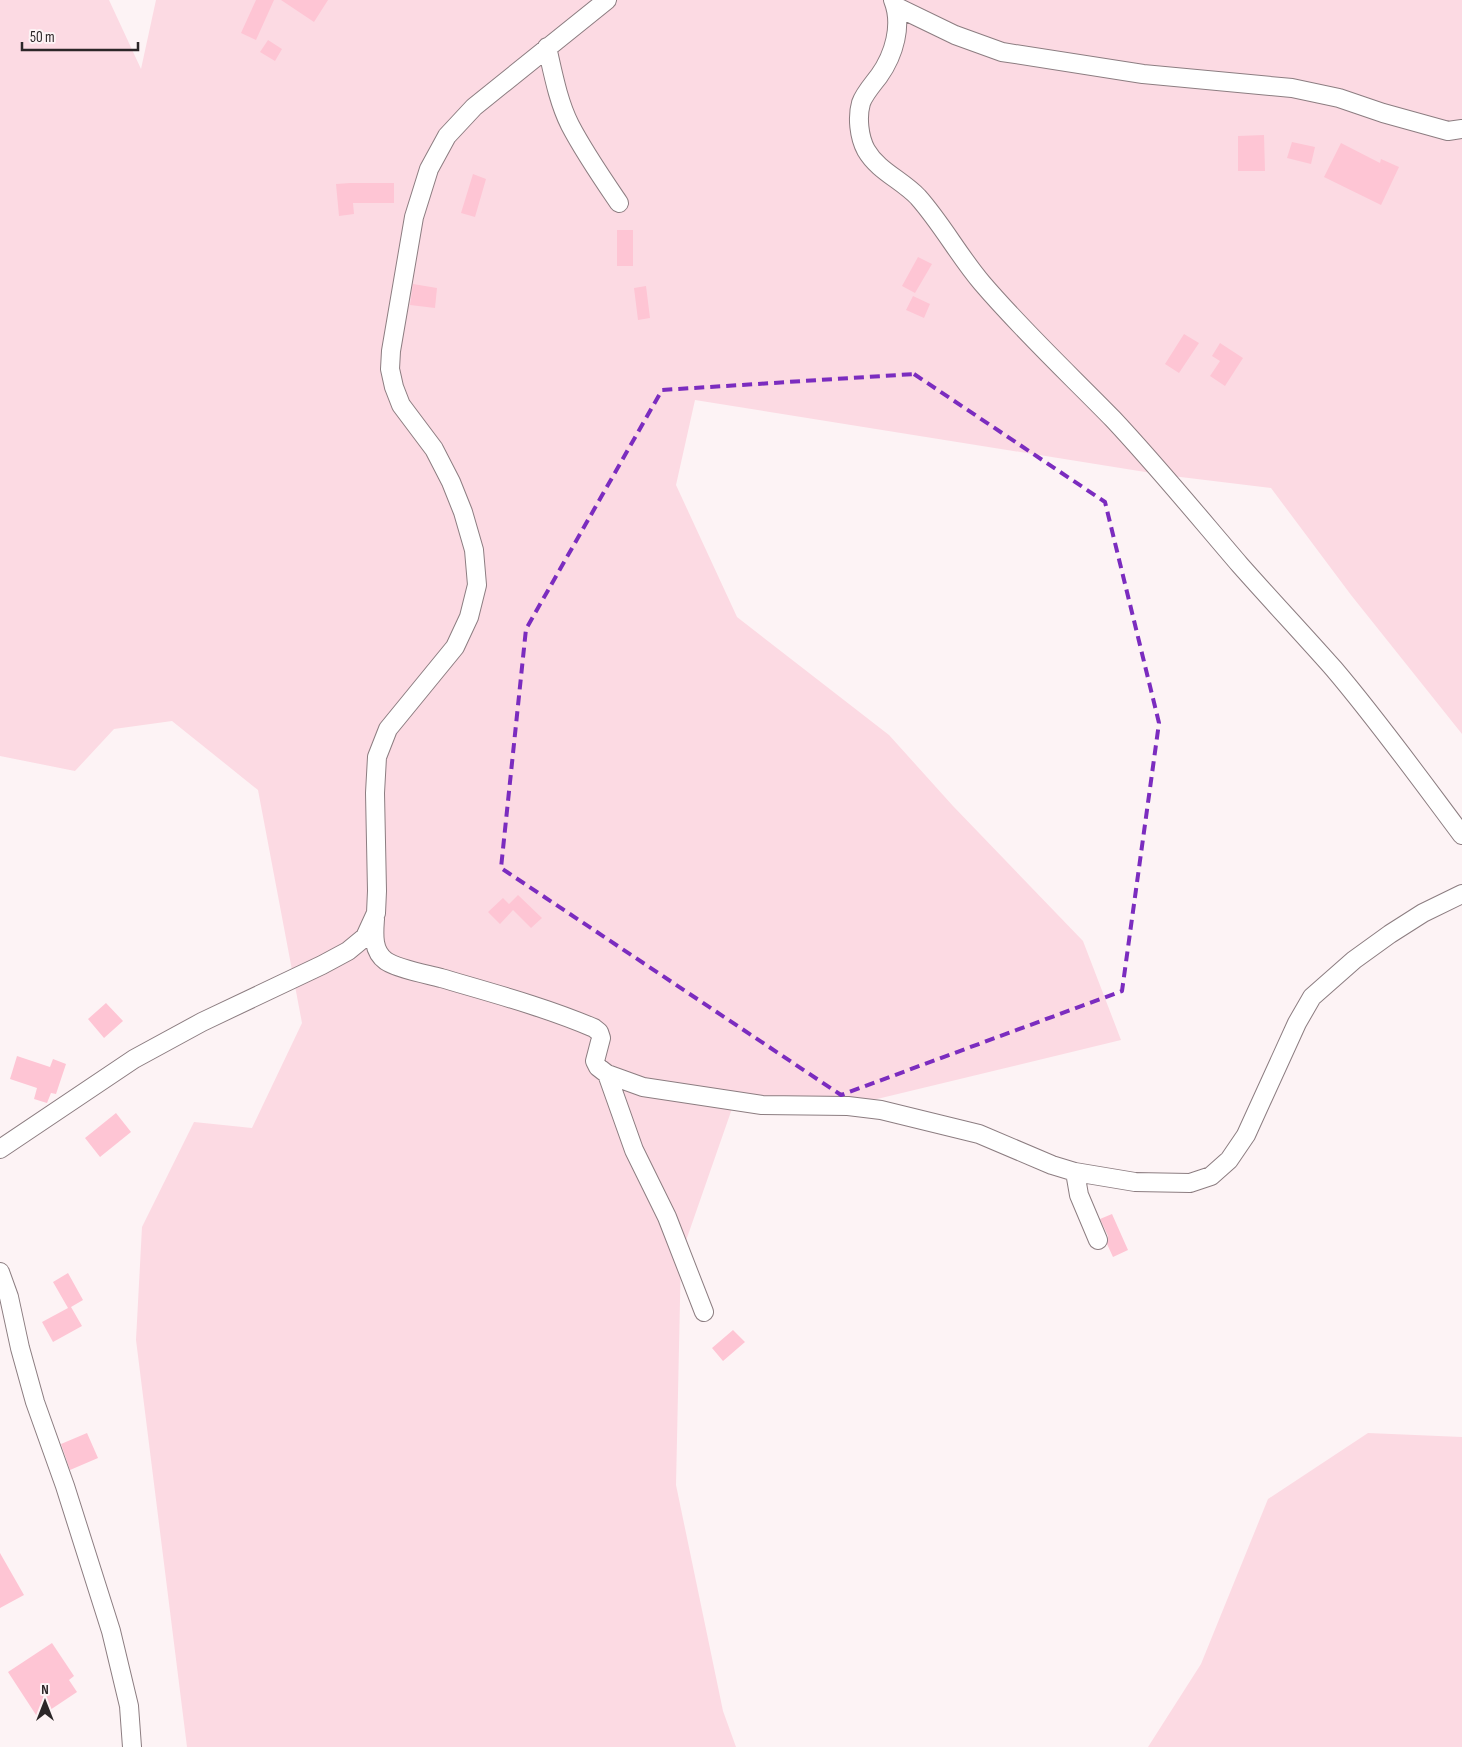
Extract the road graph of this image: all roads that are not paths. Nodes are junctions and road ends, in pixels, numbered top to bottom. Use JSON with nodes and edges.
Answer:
{"nodes":[{"id":1,"x":607,"y":0,"type":"edge"},
{"id":2,"x":894,"y":3,"type":"edge"},
{"id":3,"x":547,"y":47,"type":"junction"},
{"id":4,"x":1462,"y":129,"type":"edge"},
{"id":5,"x":619,"y":203,"type":"dead end"},
{"id":6,"x":1462,"y":835,"type":"edge"},
{"id":7,"x":1462,"y":894,"type":"edge"},
{"id":8,"x":376,"y":913,"type":"junction"},
{"id":9,"x":607,"y":1074,"type":"junction"},
{"id":10,"x":0,"y":1149,"type":"edge"},
{"id":11,"x":1075,"y":1172,"type":"junction"},
{"id":12,"x":1098,"y":1240,"type":"dead end"},
{"id":13,"x":0,"y":1272,"type":"edge"},
{"id":14,"x":704,"y":1312,"type":"dead end"},
{"id":15,"x":132,"y":1747,"type":"edge"}],
"edges":[{"from":1,"to":3,"type":"street"},
{"from":2,"to":4,"type":"street"},
{"from":2,"to":6,"type":"street"},
{"from":3,"to":5,"type":"street"},
{"from":3,"to":8,"type":"street"},
{"from":7,"to":11,"type":"street"},
{"from":8,"to":9,"type":"street"},
{"from":8,"to":10,"type":"street"},
{"from":9,"to":11,"type":"street"},
{"from":9,"to":14,"type":"street"},
{"from":11,"to":12,"type":"street"},
{"from":13,"to":15,"type":"street"}]}
